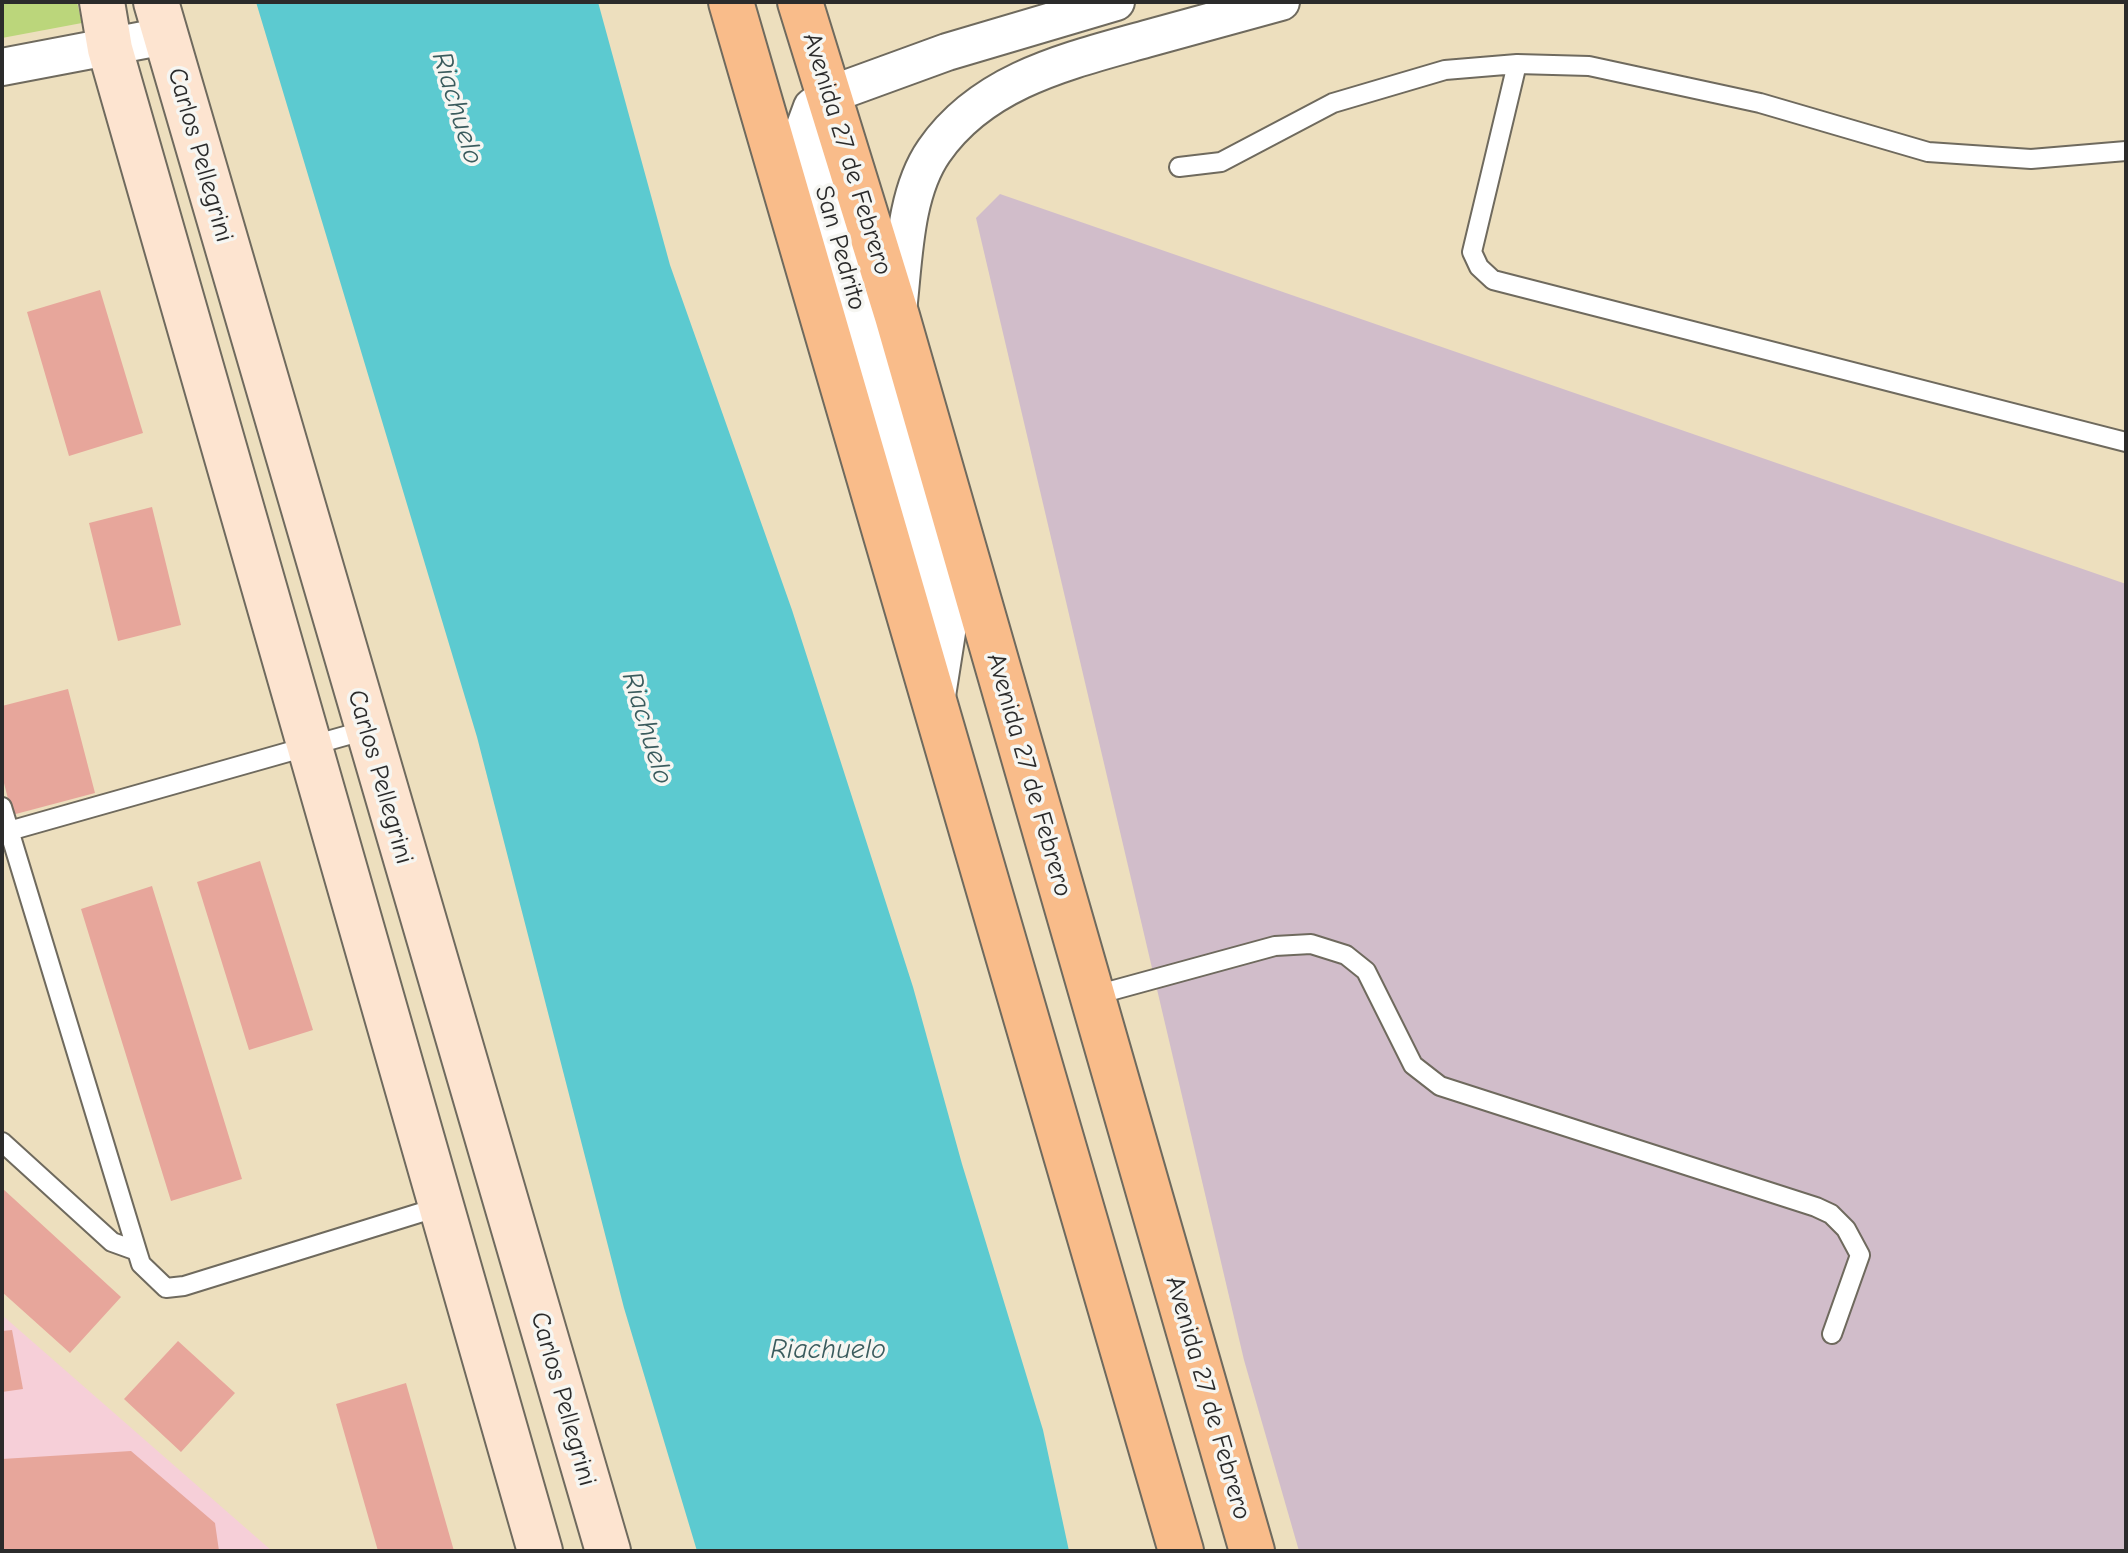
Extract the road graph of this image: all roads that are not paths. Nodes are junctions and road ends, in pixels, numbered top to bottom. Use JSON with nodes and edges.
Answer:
{"nodes":[{"id":1,"x":102,"y":2,"type":"edge"},
{"id":2,"x":731,"y":2,"type":"edge"},
{"id":3,"x":800,"y":2,"type":"edge"},
{"id":4,"x":1116,"y":2,"type":"edge"},
{"id":5,"x":1281,"y":2,"type":"edge"},
{"id":6,"x":161,"y":19,"type":"edge"},
{"id":7,"x":110,"y":49,"type":"junction"},
{"id":8,"x":1517,"y":64,"type":"junction"},
{"id":9,"x":2,"y":67,"type":"edge"},
{"id":10,"x":829,"y":95,"type":"junction"},
{"id":11,"x":2126,"y":151,"type":"edge"},
{"id":12,"x":1179,"y":167,"type":"dead end"},
{"id":13,"x":897,"y":316,"type":"junction"},
{"id":14,"x":2126,"y":442,"type":"edge"},
{"id":15,"x":936,"y":702,"type":"junction"},
{"id":16,"x":366,"y":730,"type":"junction"},
{"id":17,"x":308,"y":745,"type":"junction"},
{"id":18,"x":2,"y":807,"type":"edge"},
{"id":19,"x":9,"y":831,"type":"junction"},
{"id":20,"x":1092,"y":996,"type":"junction"},
{"id":21,"x":2,"y":1142,"type":"edge"},
{"id":22,"x":442,"y":1206,"type":"junction"},
{"id":23,"x":137,"y":1251,"type":"junction"},
{"id":24,"x":1832,"y":1334,"type":"dead end"},
{"id":25,"x":540,"y":1551,"type":"edge"},
{"id":26,"x":608,"y":1551,"type":"edge"},
{"id":27,"x":1181,"y":1551,"type":"edge"},
{"id":28,"x":1252,"y":1551,"type":"edge"}],
"edges":[{"from":1,"to":7,"type":"main road"},
{"from":2,"to":15,"type":"main road"},
{"from":3,"to":10,"type":"main road","name":"Avenida 27 de Febrero"},
{"from":4,"to":10,"type":"street"},
{"from":5,"to":13,"type":"street","name":"San Pedrito"},
{"from":6,"to":7,"type":"street"},
{"from":6,"to":16,"type":"main road","name":"Carlos Pellegrini"},
{"from":7,"to":9,"type":"street"},
{"from":7,"to":17,"type":"main road"},
{"from":8,"to":11,"type":"lane"},
{"from":8,"to":12,"type":"lane"},
{"from":8,"to":14,"type":"lane"},
{"from":10,"to":13,"type":"main road","name":"Avenida 27 de Febrero"},
{"from":10,"to":15,"type":"street","name":"San Pedrito"},
{"from":13,"to":20,"type":"main road","name":"Avenida 27 de Febrero"},
{"from":15,"to":27,"type":"main road"},
{"from":16,"to":17,"type":"lane"},
{"from":16,"to":26,"type":"main road","name":"Carlos Pellegrini"},
{"from":17,"to":19,"type":"lane"},
{"from":17,"to":22,"type":"main road"},
{"from":18,"to":19,"type":"lane"},
{"from":19,"to":23,"type":"lane"},
{"from":20,"to":24,"type":"lane"},
{"from":20,"to":28,"type":"main road","name":"Avenida 27 de Febrero"},
{"from":21,"to":23,"type":"lane"},
{"from":22,"to":23,"type":"lane"},
{"from":22,"to":25,"type":"main road"}]}
